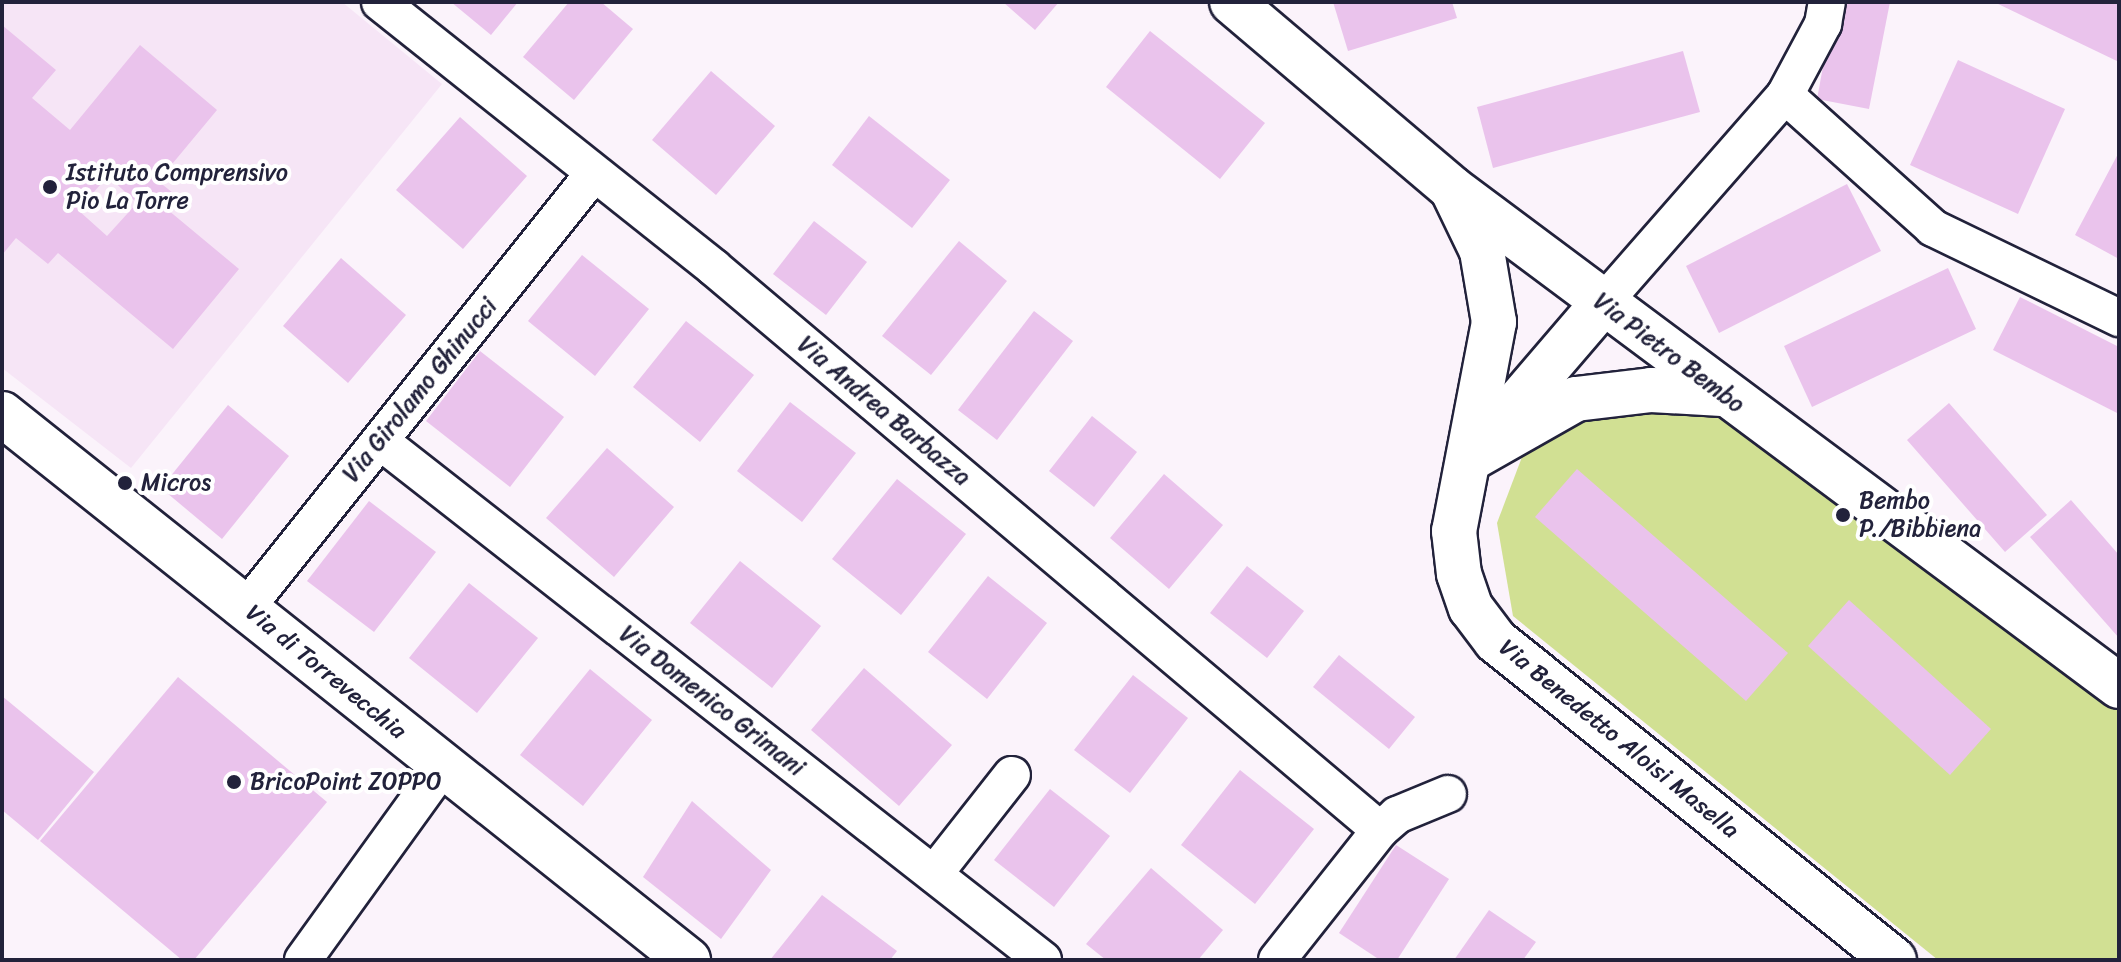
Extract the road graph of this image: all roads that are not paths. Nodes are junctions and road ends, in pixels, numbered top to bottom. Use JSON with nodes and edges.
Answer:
{"nodes":[{"id":1,"x":380,"y":2,"type":"edge"},
{"id":2,"x":1232,"y":2,"type":"edge"},
{"id":3,"x":1827,"y":2,"type":"edge"},
{"id":4,"x":1785,"y":95,"type":"junction"},
{"id":5,"x":594,"y":173,"type":"junction"},
{"id":6,"x":1451,"y":188,"type":"junction"},
{"id":7,"x":1603,"y":303,"type":"junction"},
{"id":8,"x":2119,"y":318,"type":"edge"},
{"id":9,"x":1722,"y":394,"type":"junction"},
{"id":10,"x":2,"y":414,"type":"edge"},
{"id":11,"x":380,"y":441,"type":"junction"},
{"id":12,"x":1470,"y":459,"type":"junction"},
{"id":13,"x":246,"y":608,"type":"junction"},
{"id":14,"x":2119,"y":686,"type":"edge"},
{"id":15,"x":442,"y":767,"type":"junction"},
{"id":16,"x":1012,"y":775,"type":"dead end"},
{"id":17,"x":1448,"y":794,"type":"dead end"},
{"id":18,"x":1380,"y":830,"type":"junction"},
{"id":19,"x":934,"y":874,"type":"junction"},
{"id":20,"x":303,"y":960,"type":"edge"},
{"id":21,"x":688,"y":960,"type":"edge"},
{"id":22,"x":1043,"y":960,"type":"edge"},
{"id":23,"x":1277,"y":960,"type":"edge"},
{"id":24,"x":1894,"y":960,"type":"edge"}],
"edges":[{"from":1,"to":5,"type":"street","name":"Via Andrea Barbazza"},
{"from":2,"to":6,"type":"street","name":"Via Pietro Bembo"},
{"from":3,"to":4,"type":"street"},
{"from":4,"to":7,"type":"street"},
{"from":4,"to":8,"type":"street"},
{"from":5,"to":11,"type":"street","name":"Via Girolamo Ghinucci"},
{"from":5,"to":18,"type":"street","name":"Via Andrea Barbazza"},
{"from":6,"to":7,"type":"street","name":"Via Pietro Bembo"},
{"from":6,"to":12,"type":"street","name":"Via Benedetto Aloisi Masella"},
{"from":7,"to":9,"type":"street","name":"Via Pietro Bembo"},
{"from":7,"to":12,"type":"street","name":"Via Benedetto Aloisi Masella"},
{"from":9,"to":12,"type":"street"},
{"from":9,"to":14,"type":"street","name":"Via Pietro Bembo"},
{"from":10,"to":13,"type":"street","name":"Via di Torrevecchia"},
{"from":11,"to":13,"type":"street","name":"Via Girolamo Ghinucci"},
{"from":11,"to":19,"type":"street","name":"Via Domenico Grimani"},
{"from":12,"to":24,"type":"street","name":"Via Benedetto Aloisi Masella"},
{"from":13,"to":15,"type":"street","name":"Via di Torrevecchia"},
{"from":15,"to":20,"type":"street"},
{"from":15,"to":21,"type":"street","name":"Via di Torrevecchia"},
{"from":16,"to":19,"type":"street"},
{"from":17,"to":18,"type":"street"},
{"from":18,"to":23,"type":"street"},
{"from":19,"to":22,"type":"street","name":"Via Domenico Grimani"}]}
